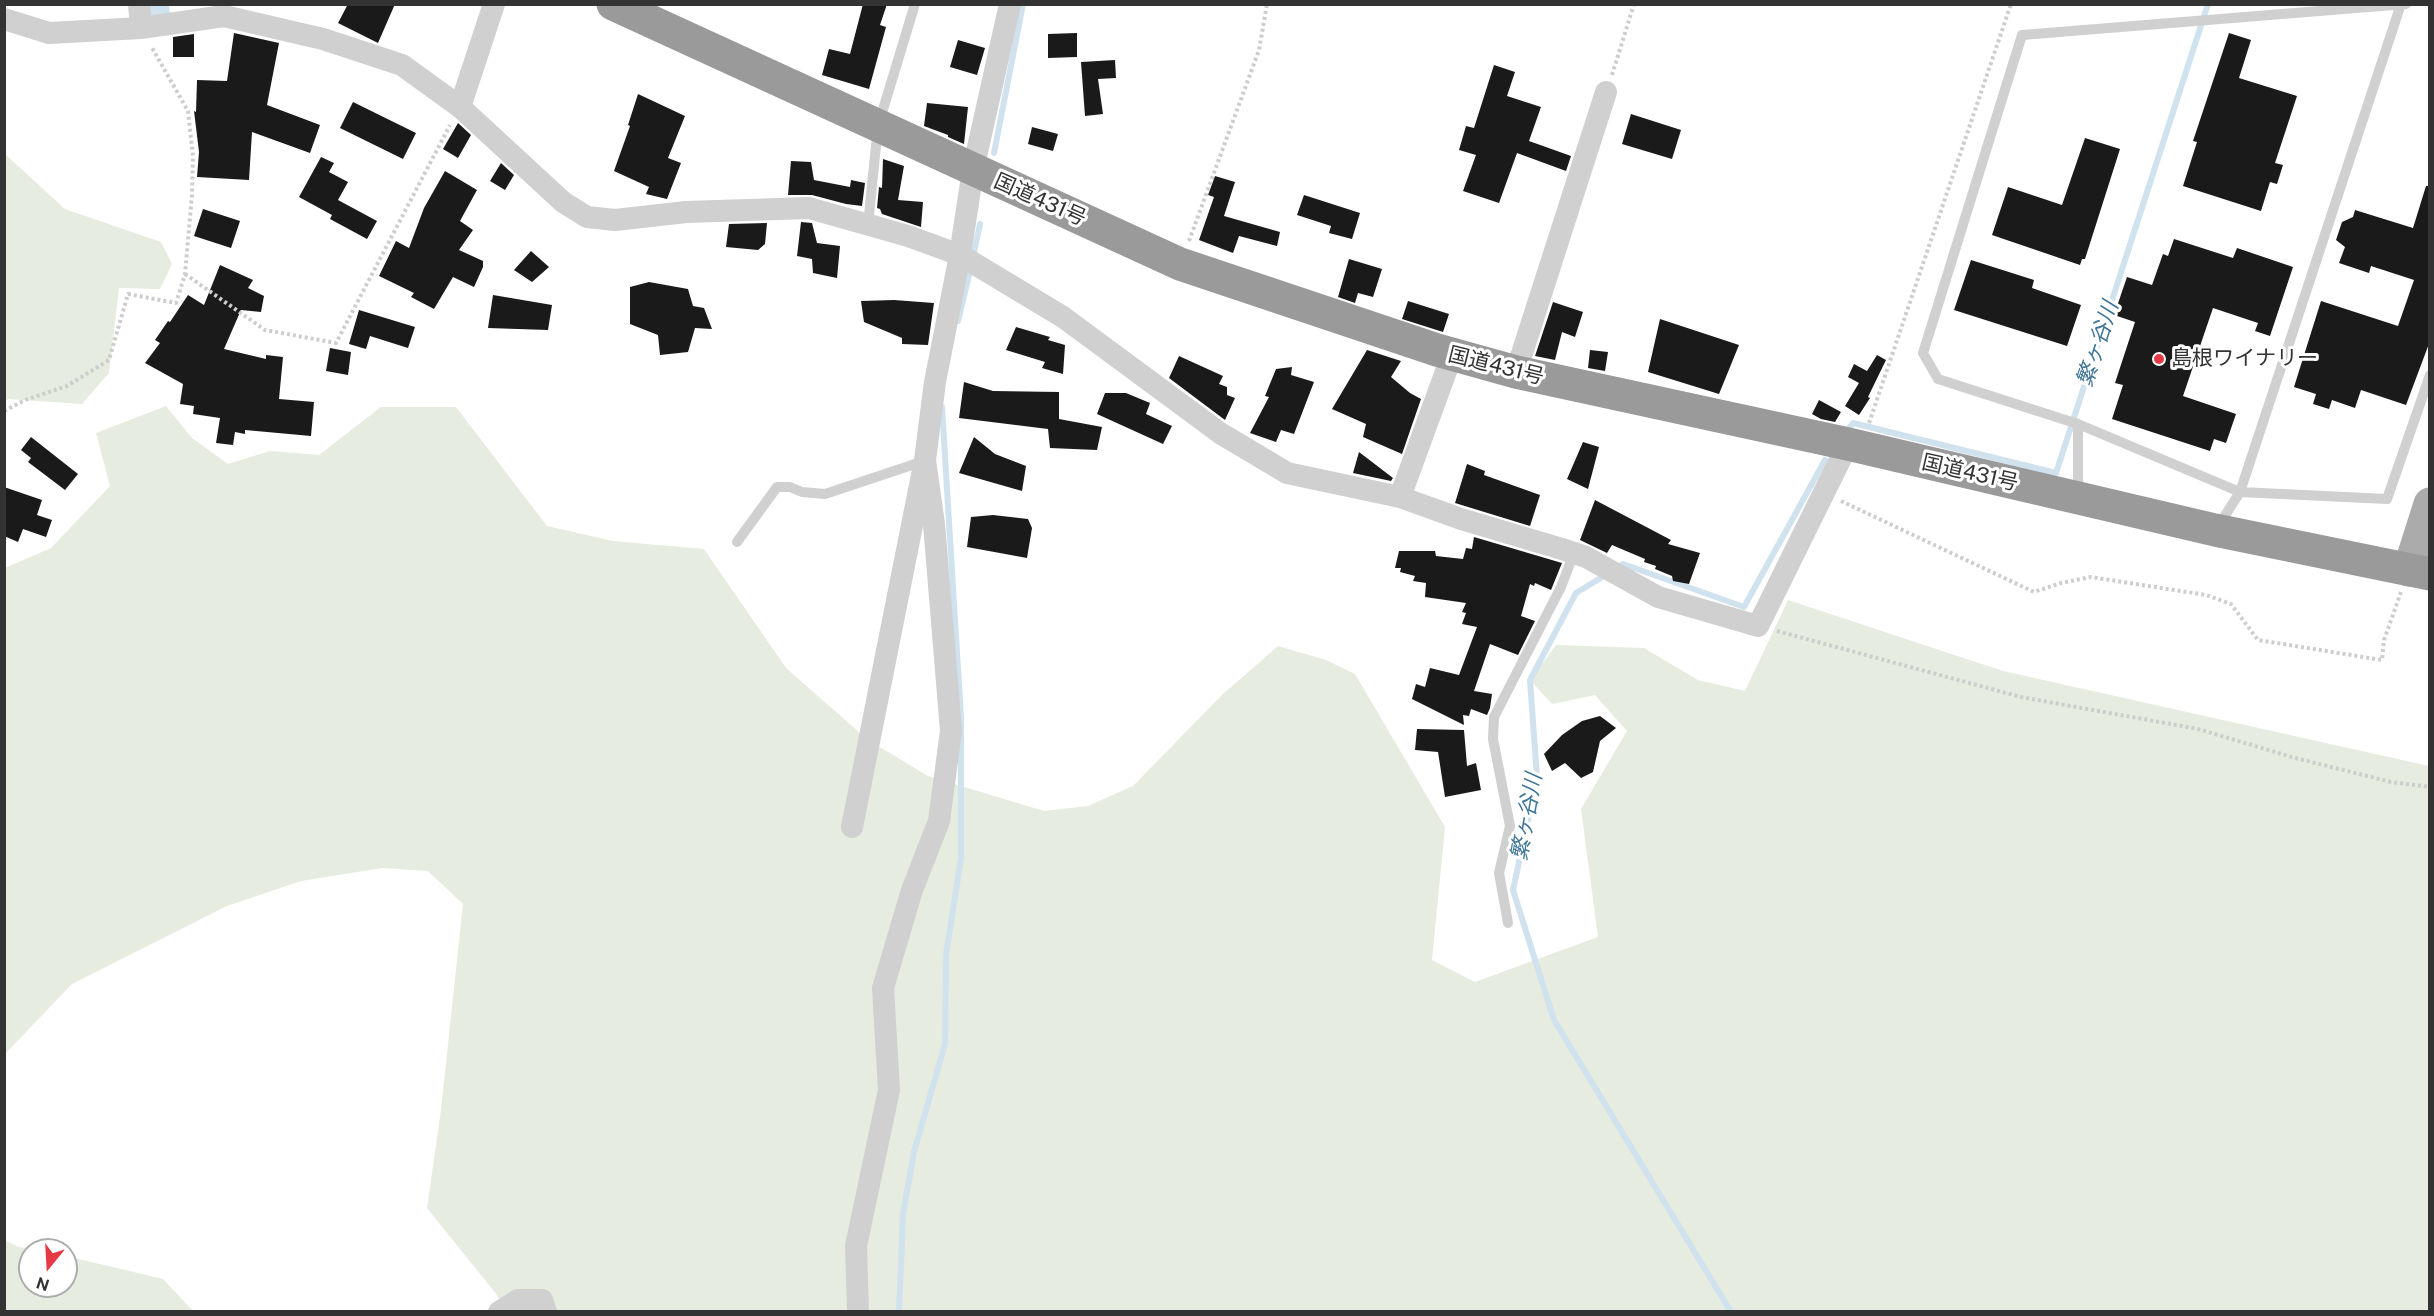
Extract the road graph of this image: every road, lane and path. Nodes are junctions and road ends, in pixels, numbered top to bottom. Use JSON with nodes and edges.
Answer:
{"nodes":[{"id":1,"x":138,"y":4,"type":"edge"},
{"id":2,"x":494,"y":4,"type":"edge"},
{"id":3,"x":613,"y":4,"type":"edge"},
{"id":4,"x":915,"y":4,"type":"edge"},
{"id":5,"x":1010,"y":4,"type":"edge"},
{"id":6,"x":1267,"y":4,"type":"edge"},
{"id":7,"x":1634,"y":4,"type":"edge"},
{"id":8,"x":2011,"y":4,"type":"edge"},
{"id":9,"x":2406,"y":4,"type":"edge"},
{"id":10,"x":2401,"y":5,"type":"edge"},
{"id":11,"x":4,"y":19,"type":"edge"},
{"id":12,"x":141,"y":28,"type":"junction"},
{"id":13,"x":1606,"y":92,"type":"joint"},
{"id":14,"x":460,"y":107,"type":"junction"},
{"id":15,"x":878,"y":126,"type":"junction"},
{"id":16,"x":973,"y":170,"type":"junction"},
{"id":17,"x":868,"y":225,"type":"junction"},
{"id":18,"x":960,"y":255,"type":"junction"},
{"id":19,"x":1180,"y":264,"type":"junction"},
{"id":20,"x":185,"y":274,"type":"junction"},
{"id":21,"x":1452,"y":355,"type":"junction"},
{"id":22,"x":1516,"y":372,"type":"junction"},
{"id":23,"x":2430,"y":375,"type":"edge"},
{"id":24,"x":4,"y":411,"type":"edge"},
{"id":25,"x":2078,"y":423,"type":"junction"},
{"id":26,"x":1855,"y":445,"type":"junction"},
{"id":27,"x":925,"y":460,"type":"junction"},
{"id":28,"x":2240,"y":492,"type":"junction"},
{"id":29,"x":1824,"y":493,"type":"junction"},
{"id":30,"x":1400,"y":497,"type":"junction"},
{"id":31,"x":2078,"y":498,"type":"junction"},
{"id":32,"x":2430,"y":504,"type":"edge"},
{"id":33,"x":2215,"y":531,"type":"junction"},
{"id":34,"x":737,"y":542,"type":"dead end"},
{"id":35,"x":1574,"y":553,"type":"junction"},
{"id":36,"x":2419,"y":572,"type":"edge"},
{"id":37,"x":1758,"y":626,"type":"junction"},
{"id":38,"x":2430,"y":787,"type":"edge"},
{"id":39,"x":852,"y":827,"type":"dead end"},
{"id":40,"x":1508,"y":922,"type":"dead end"},
{"id":41,"x":499,"y":1311,"type":"edge"},
{"id":42,"x":546,"y":1311,"type":"edge"},
{"id":43,"x":858,"y":1311,"type":"edge"}],
"edges":[{"from":1,"to":12,"type":"street"},
{"from":2,"to":14,"type":"street"},
{"from":3,"to":15,"type":"highway","name":"国道431号"},
{"from":4,"to":15,"type":"lane"},
{"from":5,"to":16,"type":"street"},
{"from":6,"to":19,"type":"path"},
{"from":7,"to":13,"type":"path"},
{"from":8,"to":26,"type":"path"},
{"from":9,"to":10,"type":"lane"},
{"from":10,"to":25,"type":"lane"},
{"from":10,"to":28,"type":"lane"},
{"from":11,"to":12,"type":"street"},
{"from":12,"to":14,"type":"street"},
{"from":12,"to":20,"type":"path"},
{"from":13,"to":22,"type":"street"},
{"from":14,"to":17,"type":"street"},
{"from":14,"to":20,"type":"path"},
{"from":15,"to":16,"type":"highway","name":"国道431号"},
{"from":15,"to":17,"type":"lane"},
{"from":16,"to":18,"type":"street"},
{"from":16,"to":19,"type":"highway","name":"国道431号"},
{"from":17,"to":18,"type":"street"},
{"from":18,"to":27,"type":"street"},
{"from":18,"to":30,"type":"street"},
{"from":19,"to":21,"type":"highway","name":"国道431号"},
{"from":20,"to":24,"type":"path"},
{"from":21,"to":22,"type":"highway","name":"国道431号"},
{"from":21,"to":30,"type":"street"},
{"from":22,"to":26,"type":"highway","name":"国道431号"},
{"from":23,"to":28,"type":"lane"},
{"from":25,"to":28,"type":"lane"},
{"from":25,"to":31,"type":"lane"},
{"from":26,"to":29,"type":"street"},
{"from":26,"to":31,"type":"highway","name":"国道431号"},
{"from":27,"to":34,"type":"lane"},
{"from":27,"to":39,"type":"street"},
{"from":27,"to":43,"type":"street"},
{"from":28,"to":33,"type":"lane"},
{"from":29,"to":36,"type":"path"},
{"from":29,"to":37,"type":"street"},
{"from":30,"to":35,"type":"street"},
{"from":31,"to":33,"type":"highway","name":"国道431号"},
{"from":32,"to":36,"type":"main road"},
{"from":33,"to":36,"type":"highway","name":"国道431号"},
{"from":35,"to":37,"type":"street"},
{"from":35,"to":40,"type":"lane"},
{"from":37,"to":38,"type":"path"},
{"from":41,"to":42,"type":"street"}]}
